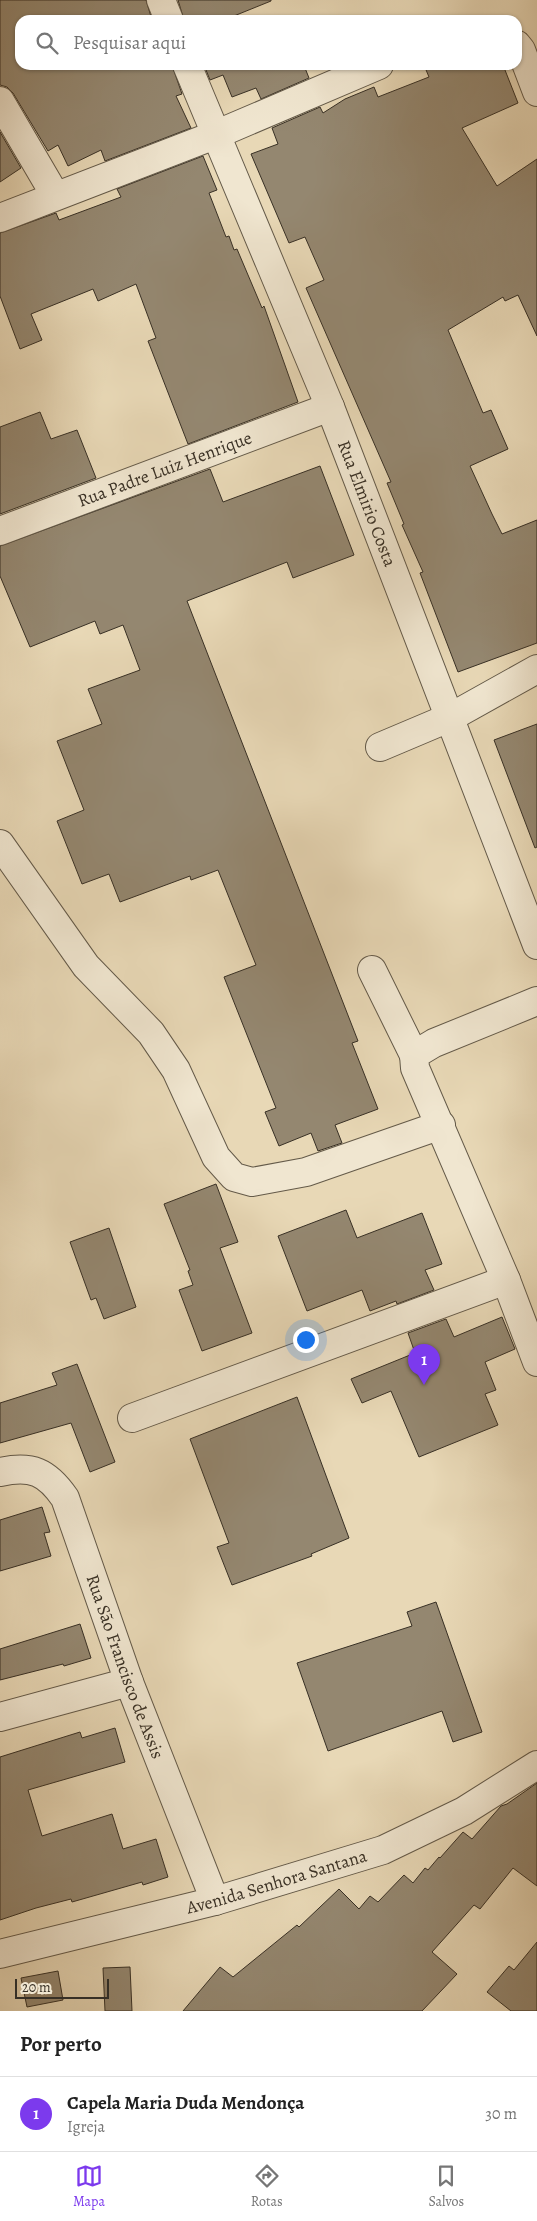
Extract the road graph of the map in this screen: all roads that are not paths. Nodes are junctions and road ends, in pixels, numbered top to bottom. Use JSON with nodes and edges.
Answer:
{"nodes":[{"id":1,"x":161,"y":0,"type":"edge"},
{"id":2,"x":167,"y":15,"type":"edge"},
{"id":3,"x":522,"y":50,"type":"edge"},
{"id":4,"x":189,"y":70,"type":"edge"},
{"id":5,"x":367,"y":70,"type":"edge"},
{"id":6,"x":537,"y":92,"type":"edge"},
{"id":7,"x":0,"y":102,"type":"edge"},
{"id":8,"x":215,"y":135,"type":"junction"},
{"id":9,"x":55,"y":195,"type":"junction"},
{"id":10,"x":0,"y":218,"type":"edge"},
{"id":11,"x":330,"y":407,"type":"junction"},
{"id":12,"x":0,"y":530,"type":"edge"},
{"id":13,"x":537,"y":669,"type":"edge"},
{"id":14,"x":451,"y":716,"type":"junction"},
{"id":15,"x":380,"y":747,"type":"dead end"},
{"id":16,"x":0,"y":844,"type":"edge"},
{"id":17,"x":537,"y":945,"type":"edge"},
{"id":18,"x":372,"y":970,"type":"dead end"},
{"id":19,"x":537,"y":1001,"type":"edge"},
{"id":20,"x":414,"y":1055,"type":"junction"},
{"id":21,"x":441,"y":1125,"type":"junction"},
{"id":22,"x":506,"y":1280,"type":"junction"},
{"id":23,"x":537,"y":1362,"type":"edge"},
{"id":24,"x":132,"y":1418,"type":"dead end"},
{"id":25,"x":2,"y":1472,"type":"edge"},
{"id":26,"x":129,"y":1682,"type":"junction"},
{"id":27,"x":0,"y":1717,"type":"edge"},
{"id":28,"x":537,"y":1765,"type":"edge"},
{"id":29,"x":215,"y":1901,"type":"junction"},
{"id":30,"x":0,"y":1954,"type":"edge"}],
"edges":[{"from":1,"to":2,"type":"street"},
{"from":3,"to":6,"type":"street"},
{"from":4,"to":8,"type":"street","name":"Rua Elmirio Costa"},
{"from":5,"to":8,"type":"street"},
{"from":7,"to":9,"type":"street"},
{"from":8,"to":9,"type":"street"},
{"from":8,"to":11,"type":"street","name":"Rua Elmirio Costa"},
{"from":9,"to":10,"type":"street"},
{"from":11,"to":12,"type":"street","name":"Rua Padre Luiz Henrique"},
{"from":11,"to":14,"type":"street","name":"Rua Elmirio Costa"},
{"from":13,"to":14,"type":"street"},
{"from":14,"to":15,"type":"street"},
{"from":14,"to":17,"type":"street","name":"Rua Elmirio Costa"},
{"from":16,"to":21,"type":"street"},
{"from":18,"to":20,"type":"street"},
{"from":19,"to":20,"type":"street"},
{"from":20,"to":21,"type":"street"},
{"from":21,"to":22,"type":"street"},
{"from":22,"to":23,"type":"street"},
{"from":22,"to":24,"type":"street"},
{"from":25,"to":26,"type":"street","name":"Rua São Francisco de Assis"},
{"from":26,"to":27,"type":"street"},
{"from":26,"to":29,"type":"street","name":"Rua São Francisco de Assis"},
{"from":28,"to":29,"type":"street","name":"Avenida Senhora Santana"},
{"from":29,"to":30,"type":"street","name":"Avenida Senhora Santana"}]}
